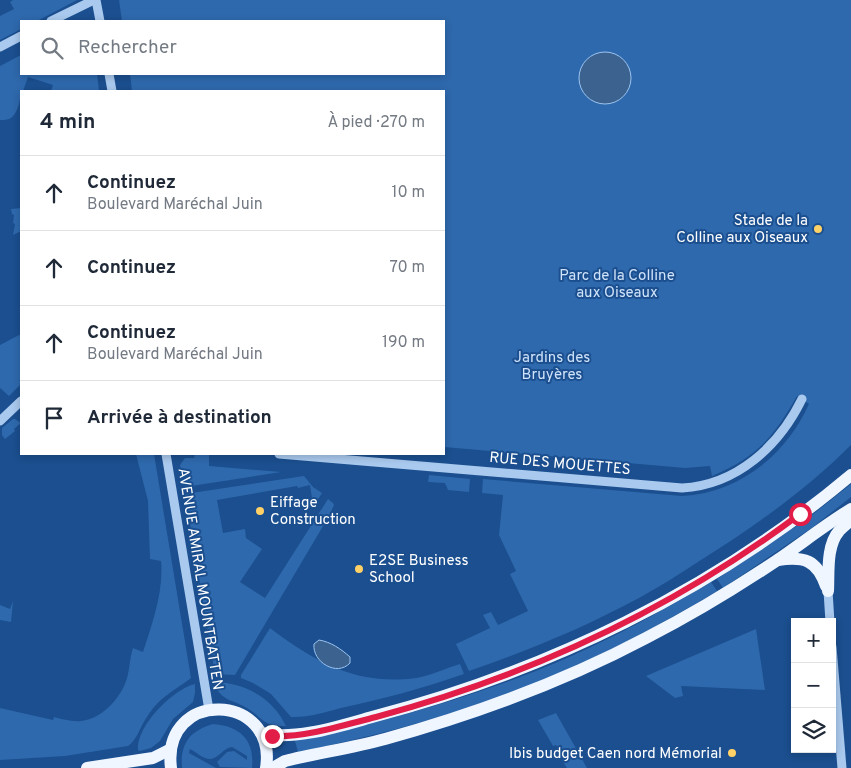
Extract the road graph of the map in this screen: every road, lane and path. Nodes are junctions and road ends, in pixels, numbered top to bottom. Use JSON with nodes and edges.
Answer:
{"nodes":[{"id":1,"x":95,"y":0,"type":"edge"},
{"id":2,"x":54,"y":20,"type":"edge"},
{"id":3,"x":100,"y":20,"type":"edge"},
{"id":4,"x":20,"y":37,"type":"edge"},
{"id":5,"x":0,"y":47,"type":"edge"},
{"id":6,"x":109,"y":75,"type":"edge"},
{"id":7,"x":112,"y":90,"type":"edge"},
{"id":8,"x":802,"y":399,"type":"dead end"},
{"id":9,"x":20,"y":402,"type":"edge"},
{"id":10,"x":0,"y":421,"type":"edge"},
{"id":11,"x":166,"y":455,"type":"edge"},
{"id":12,"x":291,"y":455,"type":"edge"},
{"id":13,"x":851,"y":474,"type":"edge"},
{"id":14,"x":851,"y":509,"type":"edge"},
{"id":15,"x":851,"y":520,"type":"edge"},
{"id":16,"x":777,"y":560,"type":"junction"},
{"id":17,"x":828,"y":591,"type":"junction"},
{"id":18,"x":830,"y":618,"type":"edge"},
{"id":19,"x":833,"y":663,"type":"edge"},
{"id":20,"x":209,"y":710,"type":"junction"},
{"id":21,"x":261,"y":733,"type":"junction"},
{"id":22,"x":171,"y":749,"type":"junction"},
{"id":23,"x":87,"y":768,"type":"edge"},
{"id":24,"x":171,"y":768,"type":"edge"},
{"id":25,"x":266,"y":768,"type":"edge"},
{"id":26,"x":273,"y":768,"type":"edge"},
{"id":27,"x":842,"y":768,"type":"edge"}],
"edges":[{"from":1,"to":2,"type":"street"},
{"from":1,"to":3,"type":"street"},
{"from":4,"to":5,"type":"street"},
{"from":6,"to":7,"type":"street"},
{"from":8,"to":12,"type":"street","name":"RUE DES MOUETTES"},
{"from":9,"to":10,"type":"street"},
{"from":11,"to":20,"type":"street","name":"AVENUE AMIRAL MOUNTBATTEN"},
{"from":13,"to":21,"type":"main road"},
{"from":14,"to":16,"type":"main road"},
{"from":15,"to":17,"type":"main road"},
{"from":16,"to":17,"type":"main road"},
{"from":16,"to":26,"type":"main road"},
{"from":17,"to":18,"type":"street"},
{"from":19,"to":27,"type":"street"},
{"from":20,"to":21,"type":"main road"},
{"from":20,"to":22,"type":"main road"},
{"from":21,"to":25,"type":"main road"},
{"from":22,"to":23,"type":"main road"},
{"from":22,"to":24,"type":"main road"}]}
